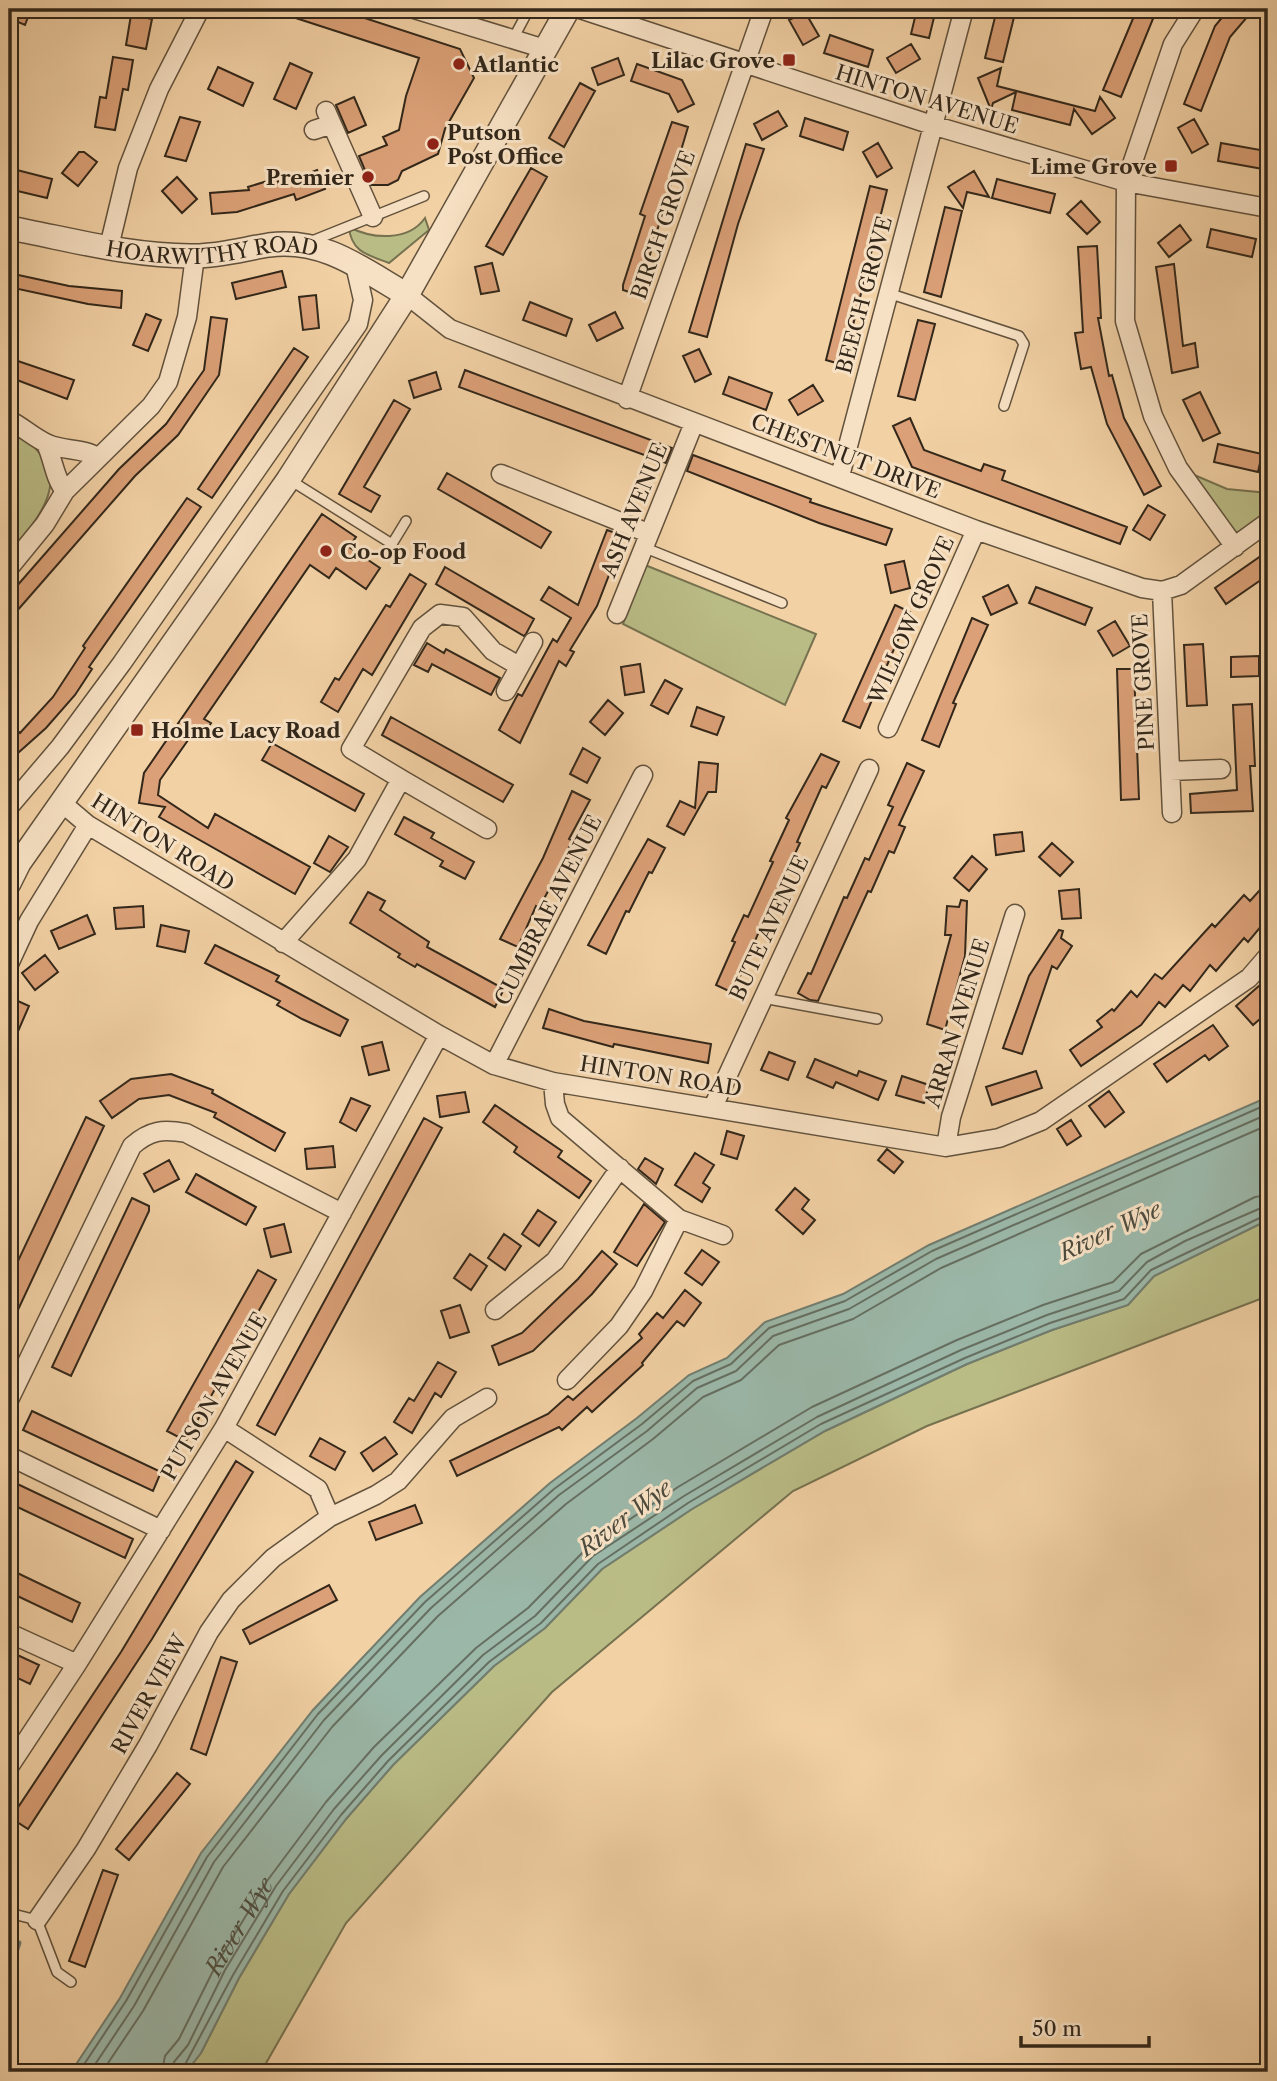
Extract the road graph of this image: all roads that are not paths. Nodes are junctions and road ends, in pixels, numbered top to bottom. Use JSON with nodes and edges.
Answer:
{"nodes":[{"id":1,"x":200,"y":9,"type":"edge"},
{"id":2,"x":414,"y":9,"type":"edge"},
{"id":3,"x":529,"y":9,"type":"edge"},
{"id":4,"x":568,"y":9,"type":"edge"},
{"id":5,"x":580,"y":9,"type":"edge"},
{"id":6,"x":764,"y":9,"type":"edge"},
{"id":7,"x":964,"y":9,"type":"edge"},
{"id":8,"x":1195,"y":9,"type":"edge"},
{"id":9,"x":513,"y":39,"type":"junction"},
{"id":10,"x":545,"y":48,"type":"junction"},
{"id":11,"x":743,"y":65,"type":"junction"},
{"id":12,"x":932,"y":125,"type":"junction"},
{"id":13,"x":314,"y":131,"type":"dead end"},
{"id":14,"x":1126,"y":182,"type":"junction"},
{"id":15,"x":424,"y":196,"type":"dead end"},
{"id":16,"x":1268,"y":208,"type":"edge"},
{"id":17,"x":373,"y":217,"type":"junction"},
{"id":18,"x":9,"y":228,"type":"edge"},
{"id":19,"x":304,"y":244,"type":"junction"},
{"id":20,"x":109,"y":247,"type":"junction"},
{"id":21,"x":195,"y":256,"type":"junction"},
{"id":22,"x":355,"y":265,"type":"junction"},
{"id":23,"x":888,"y":293,"type":"junction"},
{"id":24,"x":407,"y":295,"type":"junction"},
{"id":25,"x":627,"y":399,"type":"junction"},
{"id":26,"x":1004,"y":406,"type":"dead end"},
{"id":27,"x":9,"y":420,"type":"edge"},
{"id":28,"x":694,"y":423,"type":"junction"},
{"id":29,"x":46,"y":444,"type":"junction"},
{"id":30,"x":98,"y":458,"type":"junction"},
{"id":31,"x":501,"y":474,"type":"dead end"},
{"id":32,"x":840,"y":476,"type":"junction"},
{"id":33,"x":288,"y":480,"type":"junction"},
{"id":34,"x":65,"y":491,"type":"junction"},
{"id":35,"x":406,"y":521,"type":"dead end"},
{"id":36,"x":1268,"y":522,"type":"edge"},
{"id":37,"x":976,"y":530,"type":"junction"},
{"id":38,"x":645,"y":540,"type":"junction"},
{"id":39,"x":1235,"y":547,"type":"junction"},
{"id":40,"x":9,"y":568,"type":"edge"},
{"id":41,"x":1162,"y":591,"type":"junction"},
{"id":42,"x":782,"y":603,"type":"dead end"},
{"id":43,"x":617,"y":614,"type":"dead end"},
{"id":44,"x":533,"y":642,"type":"dead end"},
{"id":45,"x":519,"y":666,"type":"junction"},
{"id":46,"x":506,"y":691,"type":"dead end"},
{"id":47,"x":888,"y":728,"type":"dead end"},
{"id":48,"x":869,"y":769,"type":"dead end"},
{"id":49,"x":1221,"y":769,"type":"dead end"},
{"id":50,"x":1170,"y":771,"type":"junction"},
{"id":51,"x":643,"y":775,"type":"dead end"},
{"id":52,"x":401,"y":779,"type":"junction"},
{"id":53,"x":62,"y":803,"type":"junction"},
{"id":54,"x":9,"y":807,"type":"edge"},
{"id":55,"x":1172,"y":813,"type":"dead end"},
{"id":56,"x":88,"y":825,"type":"junction"},
{"id":57,"x":487,"y":829,"type":"dead end"},
{"id":58,"x":12,"y":868,"type":"edge"},
{"id":59,"x":1015,"y":914,"type":"dead end"},
{"id":60,"x":282,"y":943,"type":"junction"},
{"id":61,"x":1268,"y":956,"type":"edge"},
{"id":62,"x":9,"y":964,"type":"edge"},
{"id":63,"x":763,"y":998,"type":"junction"},
{"id":64,"x":877,"y":1019,"type":"dead end"},
{"id":65,"x":439,"y":1035,"type":"junction"},
{"id":66,"x":494,"y":1065,"type":"junction"},
{"id":67,"x":553,"y":1082,"type":"junction"},
{"id":68,"x":713,"y":1107,"type":"junction"},
{"id":69,"x":946,"y":1147,"type":"junction"},
{"id":70,"x":620,"y":1168,"type":"junction"},
{"id":71,"x":342,"y":1213,"type":"junction"},
{"id":72,"x":678,"y":1219,"type":"junction"},
{"id":73,"x":723,"y":1236,"type":"dead end"},
{"id":74,"x":495,"y":1310,"type":"dead end"},
{"id":75,"x":567,"y":1380,"type":"dead end"},
{"id":76,"x":487,"y":1398,"type":"dead end"},
{"id":77,"x":9,"y":1400,"type":"edge"},
{"id":78,"x":224,"y":1428,"type":"junction"},
{"id":79,"x":9,"y":1456,"type":"edge"},
{"id":80,"x":330,"y":1517,"type":"junction"},
{"id":81,"x":161,"y":1530,"type":"junction"},
{"id":82,"x":9,"y":1633,"type":"edge"},
{"id":83,"x":78,"y":1664,"type":"junction"},
{"id":84,"x":9,"y":1767,"type":"edge"},
{"id":85,"x":9,"y":1913,"type":"edge"},
{"id":86,"x":37,"y":1920,"type":"junction"},
{"id":87,"x":71,"y":1982,"type":"dead end"}],
"edges":[{"from":1,"to":20,"type":"street"},
{"from":2,"to":9,"type":"street"},
{"from":3,"to":9,"type":"lane"},
{"from":4,"to":10,"type":"street"},
{"from":5,"to":11,"type":"street","name":"HINTON AVENUE"},
{"from":6,"to":11,"type":"street"},
{"from":7,"to":12,"type":"street","name":"BEECH GROVE"},
{"from":8,"to":14,"type":"street"},
{"from":9,"to":10,"type":"street"},
{"from":10,"to":24,"type":"street"},
{"from":11,"to":12,"type":"street","name":"HINTON AVENUE"},
{"from":11,"to":25,"type":"street","name":"BIRCH GROVE"},
{"from":12,"to":14,"type":"street","name":"HINTON AVENUE"},
{"from":12,"to":23,"type":"street","name":"BEECH GROVE"},
{"from":13,"to":17,"type":"street"},
{"from":14,"to":16,"type":"street","name":"HINTON AVENUE"},
{"from":14,"to":39,"type":"street"},
{"from":15,"to":17,"type":"lane"},
{"from":17,"to":19,"type":"lane"},
{"from":18,"to":20,"type":"street","name":"HOARWITHY ROAD"},
{"from":19,"to":21,"type":"street","name":"HOARWITHY ROAD"},
{"from":19,"to":22,"type":"street","name":"HOARWITHY ROAD"},
{"from":20,"to":21,"type":"street","name":"HOARWITHY ROAD"},
{"from":21,"to":30,"type":"street"},
{"from":22,"to":24,"type":"street","name":"HOARWITHY ROAD"},
{"from":22,"to":54,"type":"street"},
{"from":23,"to":26,"type":"lane"},
{"from":23,"to":32,"type":"street","name":"BEECH GROVE"},
{"from":24,"to":25,"type":"street","name":"CHESTNUT DRIVE"},
{"from":24,"to":33,"type":"street"},
{"from":25,"to":28,"type":"street","name":"CHESTNUT DRIVE"},
{"from":27,"to":29,"type":"street"},
{"from":28,"to":32,"type":"street","name":"CHESTNUT DRIVE"},
{"from":28,"to":38,"type":"street","name":"ASH AVENUE"},
{"from":29,"to":30,"type":"street"},
{"from":29,"to":34,"type":"street"},
{"from":30,"to":34,"type":"street"},
{"from":31,"to":38,"type":"street"},
{"from":32,"to":37,"type":"street","name":"CHESTNUT DRIVE"},
{"from":33,"to":35,"type":"lane"},
{"from":33,"to":53,"type":"street"},
{"from":34,"to":40,"type":"street"},
{"from":36,"to":39,"type":"street"},
{"from":37,"to":41,"type":"street","name":"CHESTNUT DRIVE"},
{"from":37,"to":47,"type":"street","name":"WILLOW GROVE"},
{"from":38,"to":42,"type":"lane"},
{"from":38,"to":43,"type":"street","name":"ASH AVENUE"},
{"from":39,"to":41,"type":"street"},
{"from":41,"to":50,"type":"street","name":"PINE GROVE"},
{"from":44,"to":45,"type":"street"},
{"from":45,"to":46,"type":"street"},
{"from":45,"to":52,"type":"street"},
{"from":48,"to":63,"type":"street","name":"BUTE AVENUE"},
{"from":49,"to":50,"type":"street","name":"PINE GROVE"},
{"from":50,"to":55,"type":"street","name":"PINE GROVE"},
{"from":51,"to":66,"type":"street","name":"CUMBRAE AVENUE"},
{"from":52,"to":57,"type":"street"},
{"from":52,"to":60,"type":"street"},
{"from":53,"to":56,"type":"street","name":"HINTON ROAD"},
{"from":53,"to":58,"type":"street"},
{"from":56,"to":60,"type":"street","name":"HINTON ROAD"},
{"from":56,"to":62,"type":"street"},
{"from":59,"to":69,"type":"street","name":"ARRAN AVENUE"},
{"from":60,"to":65,"type":"street","name":"HINTON ROAD"},
{"from":61,"to":69,"type":"street","name":"HINTON ROAD"},
{"from":63,"to":64,"type":"lane"},
{"from":63,"to":68,"type":"street","name":"BUTE AVENUE"},
{"from":65,"to":66,"type":"street","name":"HINTON ROAD"},
{"from":65,"to":71,"type":"street","name":"PUTSON AVENUE"},
{"from":66,"to":67,"type":"street","name":"HINTON ROAD"},
{"from":67,"to":68,"type":"street","name":"HINTON ROAD"},
{"from":67,"to":70,"type":"street"},
{"from":68,"to":69,"type":"street","name":"HINTON ROAD"},
{"from":70,"to":72,"type":"street"},
{"from":70,"to":74,"type":"street"},
{"from":71,"to":77,"type":"street"},
{"from":71,"to":78,"type":"street","name":"PUTSON AVENUE"},
{"from":72,"to":73,"type":"street"},
{"from":72,"to":75,"type":"street"},
{"from":76,"to":80,"type":"street","name":"RIVER VIEW"},
{"from":78,"to":80,"type":"street"},
{"from":78,"to":81,"type":"street","name":"PUTSON AVENUE"},
{"from":79,"to":81,"type":"street"},
{"from":80,"to":86,"type":"street","name":"RIVER VIEW"},
{"from":81,"to":83,"type":"street","name":"PUTSON AVENUE"},
{"from":82,"to":83,"type":"street"},
{"from":83,"to":84,"type":"street","name":"PUTSON AVENUE"},
{"from":85,"to":86,"type":"lane"},
{"from":86,"to":87,"type":"lane"}]}
